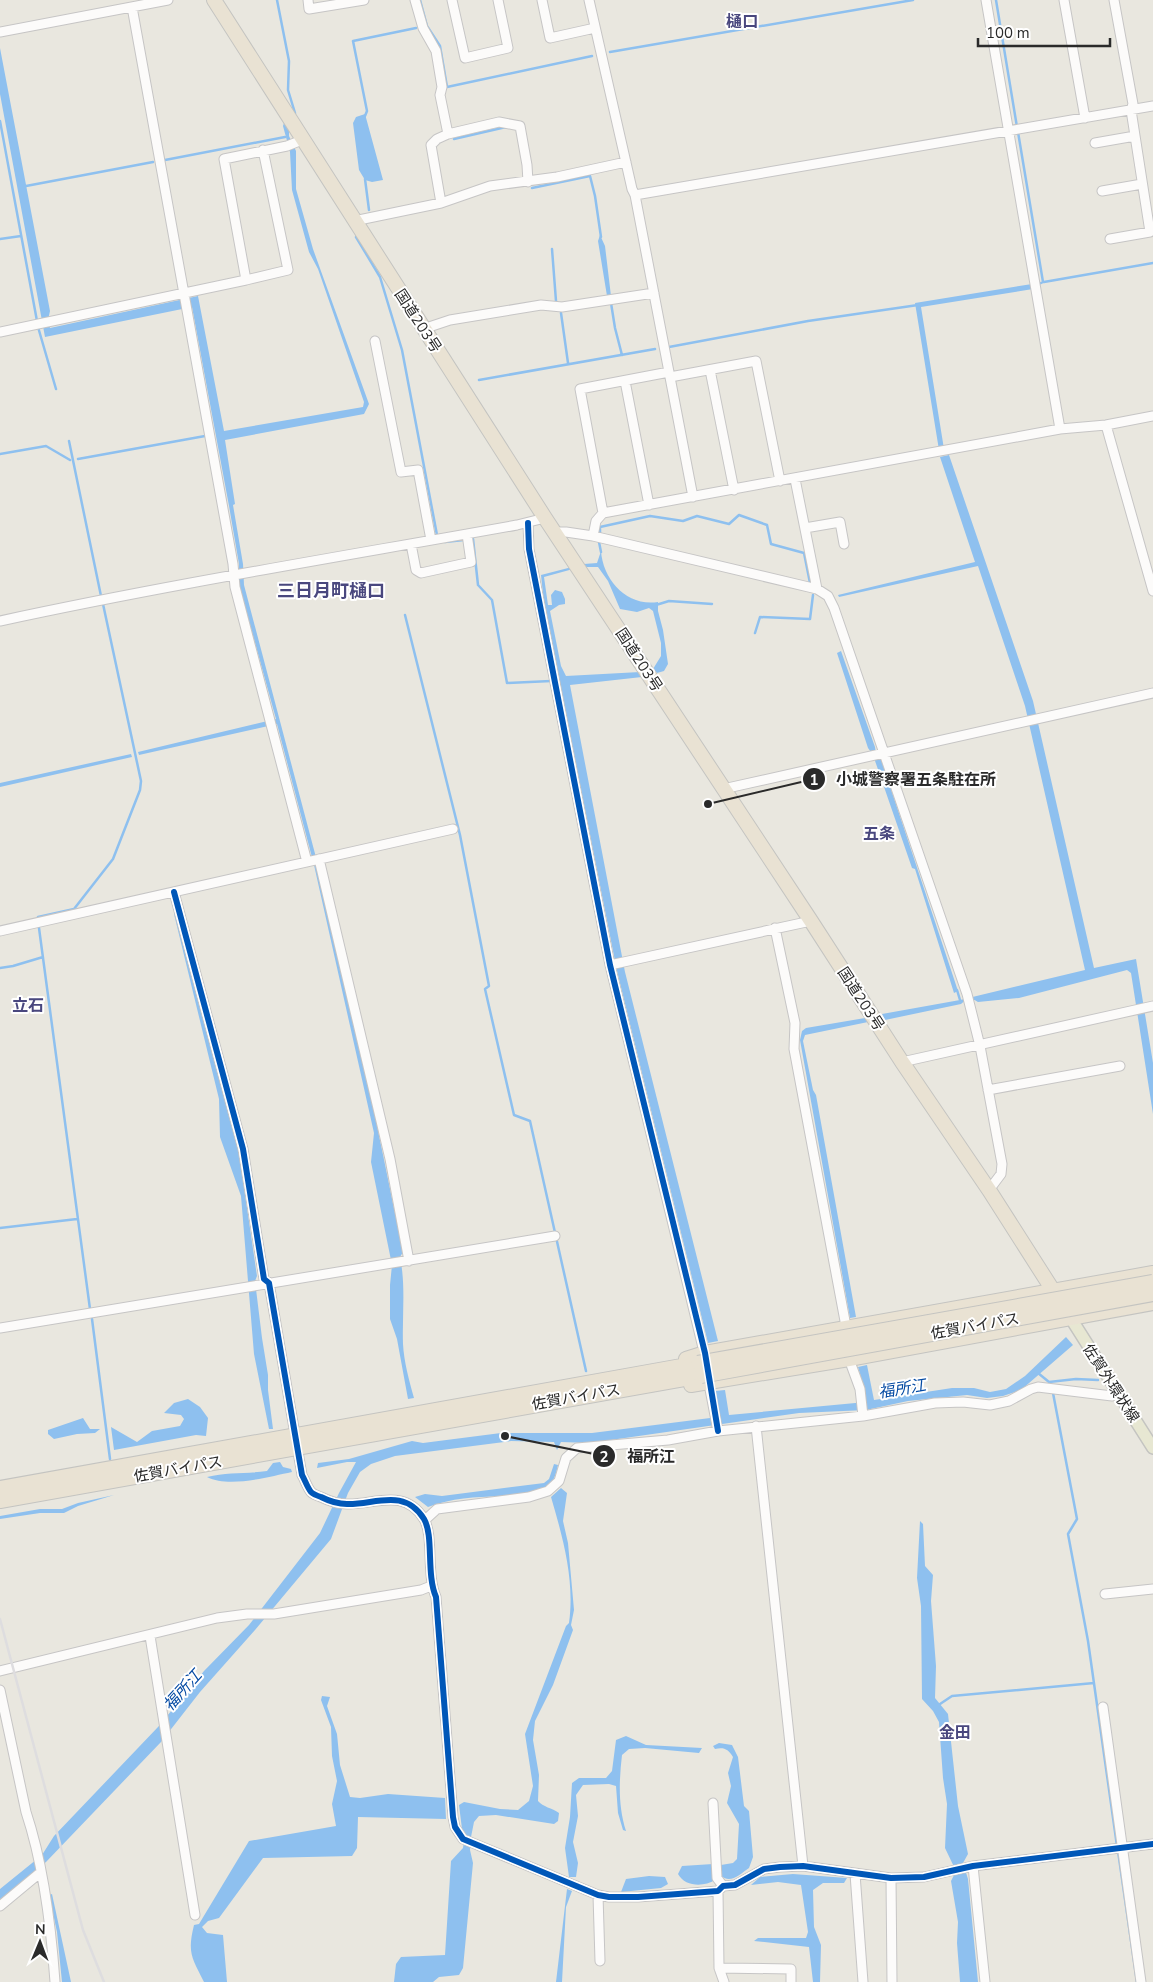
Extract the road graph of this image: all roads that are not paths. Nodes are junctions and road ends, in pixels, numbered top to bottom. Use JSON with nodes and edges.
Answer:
{"nodes":[{"id":1,"x":168,"y":0,"type":"edge"},
{"id":2,"x":214,"y":0,"type":"edge"},
{"id":3,"x":308,"y":0,"type":"edge"},
{"id":4,"x":364,"y":0,"type":"edge"},
{"id":5,"x":415,"y":0,"type":"edge"},
{"id":6,"x":452,"y":0,"type":"edge"},
{"id":7,"x":498,"y":0,"type":"edge"},
{"id":8,"x":542,"y":0,"type":"edge"},
{"id":9,"x":589,"y":0,"type":"edge"},
{"id":10,"x":986,"y":0,"type":"edge"},
{"id":11,"x":1064,"y":0,"type":"edge"},
{"id":12,"x":1114,"y":0,"type":"edge"},
{"id":13,"x":132,"y":7,"type":"junction"},
{"id":14,"x":596,"y":28,"type":"junction"},
{"id":15,"x":0,"y":32,"type":"edge"},
{"id":16,"x":1153,"y":106,"type":"edge"},
{"id":17,"x":1131,"y":110,"type":"junction"},
{"id":18,"x":1085,"y":118,"type":"junction"},
{"id":19,"x":1009,"y":130,"type":"junction"},
{"id":20,"x":448,"y":134,"type":"junction"},
{"id":21,"x":1135,"y":136,"type":"junction"},
{"id":22,"x":295,"y":143,"type":"junction"},
{"id":23,"x":1095,"y":143,"type":"dead end"},
{"id":24,"x":264,"y":150,"type":"junction"},
{"id":25,"x":626,"y":162,"type":"junction"},
{"id":26,"x":528,"y":182,"type":"junction"},
{"id":27,"x":1142,"y":184,"type":"junction"},
{"id":28,"x":1102,"y":190,"type":"dead end"},
{"id":29,"x":635,"y":195,"type":"junction"},
{"id":30,"x":441,"y":203,"type":"junction"},
{"id":31,"x":354,"y":221,"type":"junction"},
{"id":32,"x":1110,"y":238,"type":"dead end"},
{"id":33,"x":246,"y":280,"type":"junction"},
{"id":34,"x":185,"y":293,"type":"junction"},
{"id":35,"x":654,"y":293,"type":"junction"},
{"id":36,"x":424,"y":329,"type":"junction"},
{"id":37,"x":0,"y":332,"type":"edge"},
{"id":38,"x":375,"y":341,"type":"dead end"},
{"id":39,"x":710,"y":370,"type":"junction"},
{"id":40,"x":670,"y":375,"type":"junction"},
{"id":41,"x":624,"y":381,"type":"junction"},
{"id":42,"x":1153,"y":416,"type":"edge"},
{"id":43,"x":1106,"y":425,"type":"junction"},
{"id":44,"x":1060,"y":430,"type":"junction"},
{"id":45,"x":795,"y":478,"type":"junction"},
{"id":46,"x":780,"y":481,"type":"junction"},
{"id":47,"x":734,"y":490,"type":"junction"},
{"id":48,"x":693,"y":497,"type":"junction"},
{"id":49,"x":649,"y":505,"type":"junction"},
{"id":50,"x":603,"y":513,"type":"junction"},
{"id":51,"x":544,"y":518,"type":"junction"},
{"id":52,"x":528,"y":523,"type":"junction"},
{"id":53,"x":805,"y":528,"type":"junction"},
{"id":54,"x":555,"y":532,"type":"junction"},
{"id":55,"x":593,"y":536,"type":"junction"},
{"id":56,"x":468,"y":538,"type":"junction"},
{"id":57,"x":431,"y":540,"type":"junction"},
{"id":58,"x":412,"y":544,"type":"junction"},
{"id":59,"x":844,"y":544,"type":"dead end"},
{"id":60,"x":233,"y":575,"type":"junction"},
{"id":61,"x":817,"y":589,"type":"junction"},
{"id":62,"x":1153,"y":591,"type":"edge"},
{"id":63,"x":0,"y":621,"type":"edge"},
{"id":64,"x":1153,"y":693,"type":"edge"},
{"id":65,"x":883,"y":753,"type":"junction"},
{"id":66,"x":723,"y":789,"type":"junction"},
{"id":67,"x":453,"y":829,"type":"dead end"},
{"id":68,"x":319,"y":859,"type":"junction"},
{"id":69,"x":307,"y":862,"type":"junction"},
{"id":70,"x":174,"y":892,"type":"junction"},
{"id":71,"x":811,"y":920,"type":"junction"},
{"id":72,"x":775,"y":928,"type":"junction"},
{"id":73,"x":0,"y":932,"type":"edge"},
{"id":74,"x":610,"y":965,"type":"junction"},
{"id":75,"x":1150,"y":1006,"type":"edge"},
{"id":76,"x":980,"y":1046,"type":"junction"},
{"id":77,"x":902,"y":1062,"type":"junction"},
{"id":78,"x":1120,"y":1066,"type":"dead end"},
{"id":79,"x":988,"y":1090,"type":"junction"},
{"id":80,"x":989,"y":1190,"type":"junction"},
{"id":81,"x":555,"y":1236,"type":"dead end"},
{"id":82,"x":406,"y":1261,"type":"junction"},
{"id":83,"x":1153,"y":1273,"type":"edge"},
{"id":84,"x":1153,"y":1282,"type":"edge"},
{"id":85,"x":269,"y":1283,"type":"junction"},
{"id":86,"x":1052,"y":1291,"type":"junction"},
{"id":87,"x":1153,"y":1294,"type":"edge"},
{"id":88,"x":1153,"y":1303,"type":"edge"},
{"id":89,"x":1070,"y":1318,"type":"junction"},
{"id":90,"x":0,"y":1328,"type":"edge"},
{"id":91,"x":845,"y":1329,"type":"junction"},
{"id":92,"x":850,"y":1358,"type":"junction"},
{"id":93,"x":703,"y":1368,"type":"junction"},
{"id":94,"x":1118,"y":1394,"type":"junction"},
{"id":95,"x":863,"y":1416,"type":"junction"},
{"id":96,"x":756,"y":1426,"type":"junction"},
{"id":97,"x":718,"y":1430,"type":"junction"},
{"id":98,"x":296,"y":1442,"type":"junction"},
{"id":99,"x":1153,"y":1448,"type":"edge"},
{"id":100,"x":131,"y":1471,"type":"junction"},
{"id":101,"x":0,"y":1488,"type":"edge"},
{"id":102,"x":0,"y":1501,"type":"edge"},
{"id":103,"x":425,"y":1520,"type":"junction"},
{"id":104,"x":432,"y":1586,"type":"junction"},
{"id":105,"x":1153,"y":1589,"type":"edge"},
{"id":106,"x":1105,"y":1594,"type":"dead end"},
{"id":107,"x":150,"y":1636,"type":"junction"},
{"id":108,"x":1,"y":1668,"type":"edge"},
{"id":109,"x":0,"y":1690,"type":"edge"},
{"id":110,"x":1103,"y":1707,"type":"dead end"},
{"id":111,"x":713,"y":1802,"type":"dead end"},
{"id":112,"x":1153,"y":1844,"type":"edge"},
{"id":113,"x":1119,"y":1848,"type":"junction"},
{"id":114,"x":803,"y":1866,"type":"junction"},
{"id":115,"x":970,"y":1867,"type":"junction"},
{"id":116,"x":41,"y":1872,"type":"junction"},
{"id":117,"x":855,"y":1874,"type":"junction"},
{"id":118,"x":891,"y":1878,"type":"junction"},
{"id":119,"x":720,"y":1889,"type":"junction"},
{"id":120,"x":598,"y":1895,"type":"junction"},
{"id":121,"x":0,"y":1906,"type":"edge"},
{"id":122,"x":195,"y":1915,"type":"dead end"},
{"id":123,"x":600,"y":1961,"type":"dead end"},
{"id":124,"x":719,"y":1968,"type":"junction"},
{"id":125,"x":55,"y":1982,"type":"edge"},
{"id":126,"x":724,"y":1982,"type":"edge"},
{"id":127,"x":791,"y":1982,"type":"edge"},
{"id":128,"x":863,"y":1982,"type":"edge"},
{"id":129,"x":892,"y":1982,"type":"edge"},
{"id":130,"x":984,"y":1982,"type":"edge"},
{"id":131,"x":1141,"y":1982,"type":"edge"}],
"edges":[{"from":1,"to":13,"type":"street"},
{"from":2,"to":22,"type":"highway","name":"国道203号"},
{"from":3,"to":4,"type":"street"},
{"from":5,"to":20,"type":"street"},
{"from":6,"to":7,"type":"street"},
{"from":8,"to":14,"type":"street"},
{"from":9,"to":14,"type":"street"},
{"from":10,"to":19,"type":"street"},
{"from":11,"to":18,"type":"street"},
{"from":12,"to":17,"type":"street"},
{"from":13,"to":15,"type":"street"},
{"from":13,"to":34,"type":"street"},
{"from":14,"to":25,"type":"street"},
{"from":16,"to":17,"type":"street"},
{"from":17,"to":18,"type":"street"},
{"from":17,"to":21,"type":"street"},
{"from":18,"to":19,"type":"street"},
{"from":19,"to":29,"type":"street"},
{"from":19,"to":44,"type":"street"},
{"from":20,"to":26,"type":"street"},
{"from":20,"to":30,"type":"street"},
{"from":21,"to":23,"type":"street"},
{"from":21,"to":27,"type":"street"},
{"from":22,"to":24,"type":"street"},
{"from":22,"to":31,"type":"highway","name":"国道203号"},
{"from":24,"to":33,"type":"street"},
{"from":24,"to":33,"type":"street"},
{"from":25,"to":26,"type":"street"},
{"from":25,"to":29,"type":"street"},
{"from":26,"to":30,"type":"street"},
{"from":27,"to":28,"type":"street"},
{"from":27,"to":32,"type":"street"},
{"from":29,"to":35,"type":"street"},
{"from":30,"to":31,"type":"street"},
{"from":31,"to":36,"type":"highway","name":"国道203号"},
{"from":33,"to":34,"type":"street"},
{"from":34,"to":37,"type":"street"},
{"from":34,"to":60,"type":"street"},
{"from":35,"to":36,"type":"street"},
{"from":35,"to":40,"type":"street"},
{"from":36,"to":51,"type":"highway","name":"国道203号"},
{"from":38,"to":57,"type":"street"},
{"from":39,"to":40,"type":"street"},
{"from":39,"to":46,"type":"street"},
{"from":39,"to":47,"type":"street"},
{"from":40,"to":41,"type":"street"},
{"from":40,"to":48,"type":"street"},
{"from":41,"to":49,"type":"street"},
{"from":41,"to":50,"type":"street"},
{"from":42,"to":43,"type":"street"},
{"from":43,"to":44,"type":"street"},
{"from":43,"to":62,"type":"street"},
{"from":44,"to":45,"type":"street"},
{"from":45,"to":46,"type":"street"},
{"from":45,"to":53,"type":"street"},
{"from":46,"to":47,"type":"street"},
{"from":47,"to":48,"type":"street"},
{"from":48,"to":49,"type":"street"},
{"from":49,"to":50,"type":"street"},
{"from":50,"to":55,"type":"street"},
{"from":51,"to":52,"type":"street"},
{"from":51,"to":54,"type":"highway","name":"国道203号"},
{"from":52,"to":56,"type":"street"},
{"from":52,"to":74,"type":"street"},
{"from":53,"to":59,"type":"street"},
{"from":53,"to":61,"type":"street"},
{"from":54,"to":55,"type":"street"},
{"from":54,"to":66,"type":"highway","name":"国道203号"},
{"from":55,"to":61,"type":"street"},
{"from":56,"to":57,"type":"street"},
{"from":56,"to":58,"type":"street"},
{"from":57,"to":58,"type":"street"},
{"from":58,"to":60,"type":"street"},
{"from":60,"to":63,"type":"street"},
{"from":60,"to":69,"type":"street"},
{"from":61,"to":65,"type":"street"},
{"from":64,"to":65,"type":"street"},
{"from":65,"to":66,"type":"street"},
{"from":65,"to":76,"type":"street"},
{"from":66,"to":71,"type":"highway","name":"国道203号"},
{"from":67,"to":68,"type":"street"},
{"from":68,"to":69,"type":"street"},
{"from":68,"to":82,"type":"street"},
{"from":69,"to":70,"type":"street"},
{"from":70,"to":73,"type":"street"},
{"from":70,"to":85,"type":"street"},
{"from":71,"to":72,"type":"street"},
{"from":71,"to":77,"type":"highway","name":"国道203号"},
{"from":72,"to":74,"type":"street"},
{"from":72,"to":91,"type":"street"},
{"from":74,"to":93,"type":"street"},
{"from":75,"to":76,"type":"street"},
{"from":76,"to":77,"type":"street"},
{"from":76,"to":79,"type":"street"},
{"from":77,"to":80,"type":"highway","name":"国道203号"},
{"from":78,"to":79,"type":"street"},
{"from":79,"to":80,"type":"street"},
{"from":80,"to":86,"type":"highway","name":"国道203号"},
{"from":81,"to":82,"type":"street"},
{"from":82,"to":85,"type":"street"},
{"from":83,"to":86,"type":"highway"},
{"from":84,"to":93,"type":"highway","name":"佐賀バイパス","bridge":true},
{"from":85,"to":90,"type":"street"},
{"from":85,"to":98,"type":"street"},
{"from":86,"to":89,"type":"highway","name":"国道203号"},
{"from":86,"to":91,"type":"highway"},
{"from":87,"to":93,"type":"highway","name":"佐賀バイパス","bridge":true},
{"from":88,"to":89,"type":"highway"},
{"from":89,"to":92,"type":"highway"},
{"from":89,"to":94,"type":"main road","name":"佐賀外環状線"},
{"from":91,"to":93,"type":"highway"},
{"from":92,"to":93,"type":"highway"},
{"from":92,"to":95,"type":"street"},
{"from":93,"to":97,"type":"street"},
{"from":93,"to":98,"type":"highway","name":"佐賀バイパス"},
{"from":93,"to":98,"type":"highway","name":"佐賀バイパス"},
{"from":94,"to":95,"type":"street"},
{"from":94,"to":99,"type":"main road","name":"佐賀外環状線"},
{"from":95,"to":96,"type":"street"},
{"from":96,"to":97,"type":"street"},
{"from":96,"to":114,"type":"street"},
{"from":97,"to":103,"type":"street"},
{"from":98,"to":100,"type":"highway","name":"佐賀バイパス"},
{"from":98,"to":103,"type":"street"},
{"from":100,"to":101,"type":"highway","name":"佐賀バイパス"},
{"from":100,"to":102,"type":"highway","name":"佐賀バイパス"},
{"from":103,"to":104,"type":"street"},
{"from":104,"to":107,"type":"street"},
{"from":104,"to":120,"type":"street"},
{"from":105,"to":106,"type":"street"},
{"from":107,"to":108,"type":"street"},
{"from":107,"to":122,"type":"street"},
{"from":109,"to":116,"type":"street"},
{"from":110,"to":113,"type":"street"},
{"from":111,"to":119,"type":"street"},
{"from":112,"to":113,"type":"street"},
{"from":113,"to":115,"type":"street"},
{"from":113,"to":131,"type":"street"},
{"from":114,"to":117,"type":"street"},
{"from":114,"to":119,"type":"street"},
{"from":115,"to":118,"type":"street"},
{"from":115,"to":130,"type":"street"},
{"from":116,"to":121,"type":"street"},
{"from":116,"to":125,"type":"street"},
{"from":117,"to":118,"type":"street"},
{"from":117,"to":128,"type":"street"},
{"from":118,"to":129,"type":"street"},
{"from":119,"to":120,"type":"street"},
{"from":119,"to":124,"type":"street"},
{"from":120,"to":123,"type":"street"},
{"from":124,"to":126,"type":"street"},
{"from":124,"to":127,"type":"street"}]}
